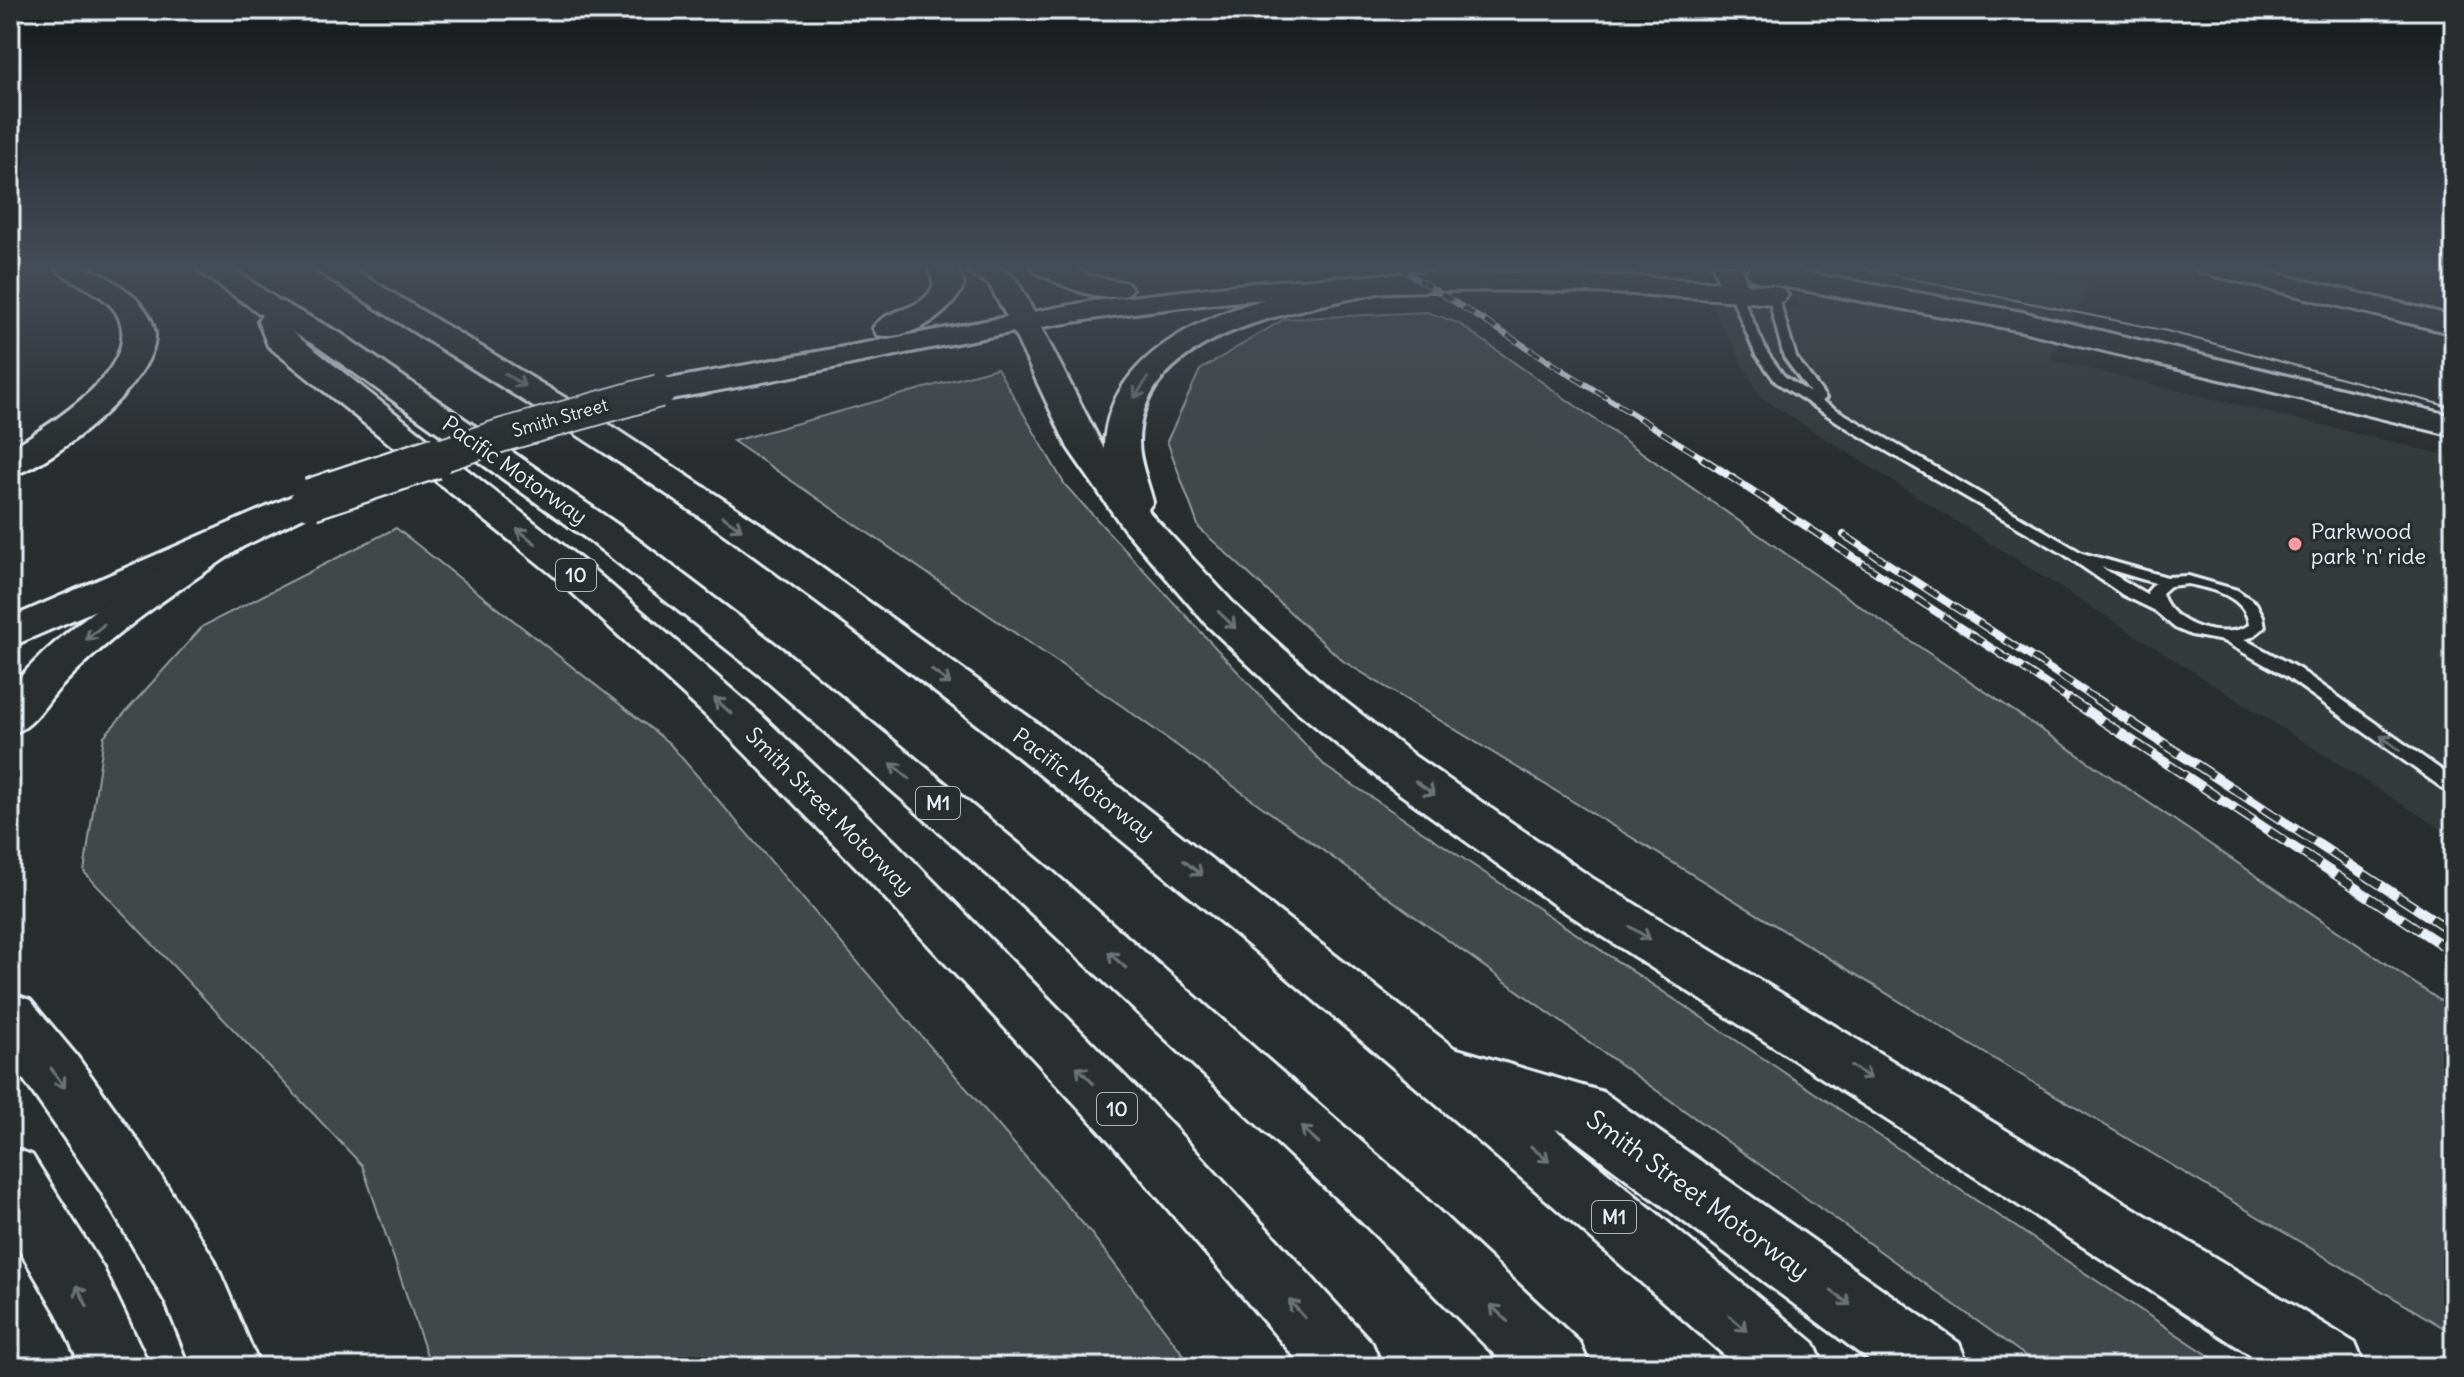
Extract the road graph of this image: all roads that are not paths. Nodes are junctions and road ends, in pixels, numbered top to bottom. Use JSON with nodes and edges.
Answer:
{"nodes":[{"id":1,"x":139,"y":330,"type":"edge"},
{"id":2,"x":276,"y":330,"type":"edge"},
{"id":3,"x":311,"y":330,"type":"edge"},
{"id":4,"x":434,"y":330,"type":"edge"},
{"id":5,"x":879,"y":330,"type":"edge"},
{"id":6,"x":941,"y":330,"type":"edge"},
{"id":7,"x":1016,"y":330,"type":"edge"},
{"id":8,"x":1213,"y":330,"type":"edge"},
{"id":9,"x":1754,"y":330,"type":"edge"},
{"id":10,"x":1775,"y":330,"type":"edge"},
{"id":11,"x":1977,"y":330,"type":"edge"},
{"id":12,"x":2053,"y":330,"type":"edge"},
{"id":13,"x":659,"y":391,"type":"junction"},
{"id":14,"x":1828,"y":409,"type":"junction"},
{"id":15,"x":2454,"y":426,"type":"edge"},
{"id":16,"x":2454,"y":446,"type":"edge"},
{"id":17,"x":10,"y":465,"type":"edge"},
{"id":18,"x":296,"y":505,"type":"junction"},
{"id":19,"x":1137,"y":521,"type":"junction"},
{"id":20,"x":228,"y":539,"type":"junction"},
{"id":21,"x":2069,"y":551,"type":"junction"},
{"id":22,"x":2166,"y":582,"type":"junction"},
{"id":23,"x":2158,"y":606,"type":"junction"},
{"id":24,"x":10,"y":608,"type":"edge"},
{"id":25,"x":10,"y":634,"type":"edge"},
{"id":26,"x":2228,"y":637,"type":"junction"},
{"id":27,"x":10,"y":719,"type":"edge"},
{"id":28,"x":2454,"y":788,"type":"edge"},
{"id":29,"x":10,"y":1017,"type":"edge"},
{"id":30,"x":1438,"y":1067,"type":"junction"},
{"id":31,"x":10,"y":1176,"type":"edge"},
{"id":32,"x":116,"y":1367,"type":"edge"},
{"id":33,"x":226,"y":1367,"type":"edge"},
{"id":34,"x":1348,"y":1367,"type":"edge"},
{"id":35,"x":1556,"y":1367,"type":"edge"},
{"id":36,"x":1790,"y":1367,"type":"edge"},
{"id":37,"x":1935,"y":1367,"type":"edge"},
{"id":38,"x":2331,"y":1367,"type":"edge"}],
"edges":[{"from":1,"to":17,"type":"main road"},
{"from":34,"to":2,"type":"main road","name":"Smith Street Motorway","number":"10","one_way":true},
{"from":35,"to":3,"type":"main road","name":"Pacific Motorway","number":"M1","one_way":true},
{"from":4,"to":30,"type":"main road","name":"Pacific Motorway","number":"M1","one_way":true},
{"from":5,"to":13,"type":"main road","name":"Smith Street"},
{"from":6,"to":13,"type":"main road","name":"Smith Street"},
{"from":7,"to":19,"type":"main road"},
{"from":8,"to":19,"type":"main road","one_way":true},
{"from":9,"to":14,"type":"lane"},
{"from":10,"to":14,"type":"lane"},
{"from":11,"to":16,"type":"main road"},
{"from":12,"to":15,"type":"main road"},
{"from":13,"to":18,"type":"main road","name":"Smith Street","bridge":true},
{"from":14,"to":21,"type":"lane"},
{"from":18,"to":20,"type":"main road","name":"Smith Street"},
{"from":18,"to":24,"type":"main road","name":"Smith Street"},
{"from":19,"to":38,"type":"main road","one_way":true},
{"from":20,"to":25,"type":"main road","name":"Smith Street"},
{"from":20,"to":27,"type":"main road","one_way":true},
{"from":21,"to":22,"type":"lane"},
{"from":21,"to":23,"type":"lane"},
{"from":22,"to":23,"type":"lane"},
{"from":22,"to":26,"type":"lane"},
{"from":23,"to":26,"type":"lane"},
{"from":28,"to":26,"type":"lane","one_way":true},
{"from":29,"to":33,"type":"main road","one_way":true},
{"from":30,"to":36,"type":"main road","name":"Pacific Motorway","number":"M1","one_way":true},
{"from":30,"to":37,"type":"main road","name":"Smith Street Motorway","one_way":true},
{"from":32,"to":31,"type":"main road","one_way":true}]}
